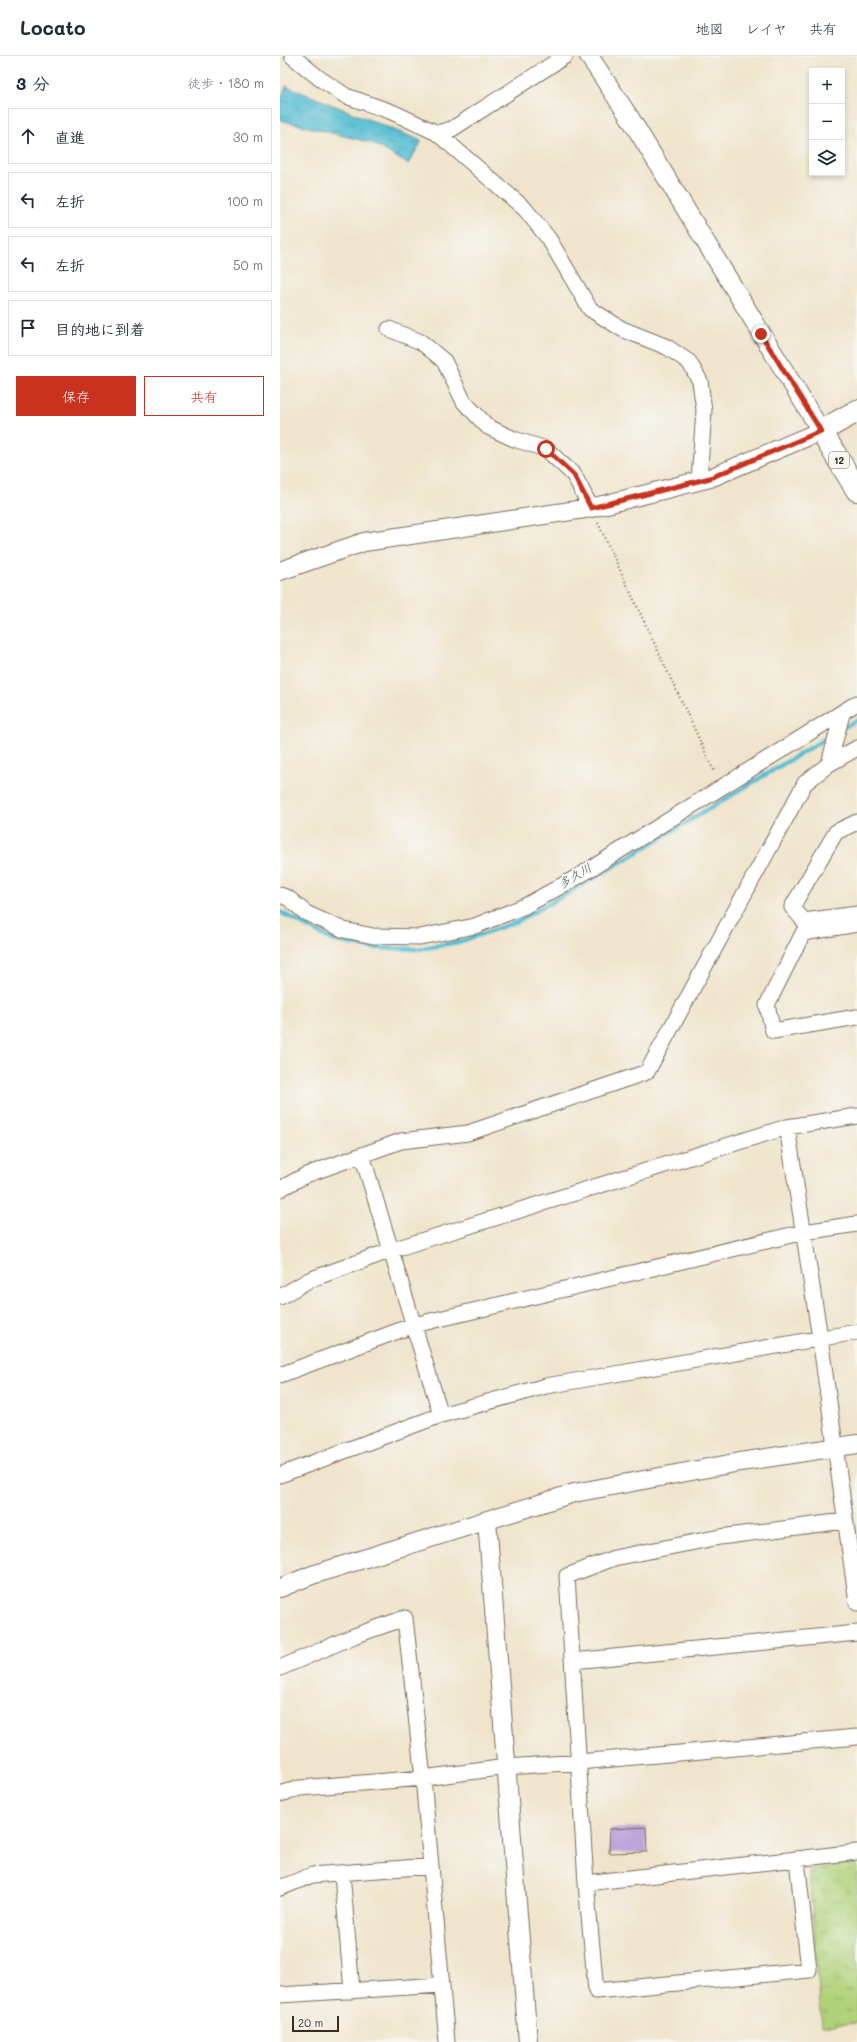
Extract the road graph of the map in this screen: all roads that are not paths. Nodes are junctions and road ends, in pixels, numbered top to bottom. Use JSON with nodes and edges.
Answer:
{"nodes":[{"id":1,"x":292,"y":56,"type":"edge"},
{"id":2,"x":565,"y":56,"type":"edge"},
{"id":3,"x":589,"y":56,"type":"edge"},
{"id":4,"x":438,"y":133,"type":"junction"},
{"id":5,"x":389,"y":329,"type":"dead end"},
{"id":6,"x":857,"y":411,"type":"edge"},
{"id":7,"x":821,"y":431,"type":"junction"},
{"id":8,"x":698,"y":481,"type":"junction"},
{"id":9,"x":857,"y":490,"type":"edge"},
{"id":10,"x":591,"y":508,"type":"junction"},
{"id":11,"x":280,"y":571,"type":"edge"},
{"id":12,"x":857,"y":704,"type":"edge"},
{"id":13,"x":840,"y":721,"type":"junction"},
{"id":14,"x":857,"y":748,"type":"edge"},
{"id":15,"x":829,"y":764,"type":"junction"},
{"id":16,"x":857,"y":822,"type":"edge"},
{"id":17,"x":280,"y":895,"type":"edge"},
{"id":18,"x":857,"y":914,"type":"edge"},
{"id":19,"x":857,"y":924,"type":"edge"},
{"id":20,"x":857,"y":1017,"type":"edge"},
{"id":21,"x":857,"y":1116,"type":"edge"},
{"id":22,"x":787,"y":1128,"type":"junction"},
{"id":23,"x":362,"y":1155,"type":"junction"},
{"id":24,"x":280,"y":1189,"type":"edge"},
{"id":25,"x":857,"y":1224,"type":"edge"},
{"id":26,"x":804,"y":1232,"type":"junction"},
{"id":27,"x":392,"y":1250,"type":"junction"},
{"id":28,"x":280,"y":1296,"type":"edge"},
{"id":29,"x":414,"y":1325,"type":"junction"},
{"id":30,"x":857,"y":1332,"type":"edge"},
{"id":31,"x":820,"y":1338,"type":"junction"},
{"id":32,"x":280,"y":1375,"type":"edge"},
{"id":33,"x":441,"y":1415,"type":"junction"},
{"id":34,"x":857,"y":1444,"type":"edge"},
{"id":35,"x":834,"y":1448,"type":"junction"},
{"id":36,"x":280,"y":1475,"type":"edge"},
{"id":37,"x":486,"y":1520,"type":"junction"},
{"id":38,"x":844,"y":1521,"type":"junction"},
{"id":39,"x":280,"y":1588,"type":"edge"},
{"id":40,"x":857,"y":1603,"type":"edge"},
{"id":41,"x":857,"y":1633,"type":"edge"},
{"id":42,"x":573,"y":1661,"type":"junction"},
{"id":43,"x":280,"y":1668,"type":"edge"},
{"id":44,"x":857,"y":1737,"type":"edge"},
{"id":45,"x":579,"y":1762,"type":"junction"},
{"id":46,"x":507,"y":1767,"type":"junction"},
{"id":47,"x":423,"y":1778,"type":"junction"},
{"id":48,"x":280,"y":1794,"type":"edge"},
{"id":49,"x":857,"y":1852,"type":"edge"},
{"id":50,"x":797,"y":1860,"type":"junction"},
{"id":51,"x":431,"y":1866,"type":"junction"},
{"id":52,"x":342,"y":1873,"type":"junction"},
{"id":53,"x":586,"y":1882,"type":"junction"},
{"id":54,"x":280,"y":1888,"type":"edge"},
{"id":55,"x":442,"y":1985,"type":"junction"},
{"id":56,"x":352,"y":1991,"type":"junction"},
{"id":57,"x":280,"y":1995,"type":"edge"},
{"id":58,"x":447,"y":2042,"type":"edge"},
{"id":59,"x":528,"y":2042,"type":"edge"}],
"edges":[{"from":1,"to":4,"type":"street"},
{"from":2,"to":4,"type":"street"},
{"from":3,"to":7,"type":"street"},
{"from":4,"to":8,"type":"street"},
{"from":5,"to":10,"type":"street"},
{"from":6,"to":7,"type":"main road"},
{"from":7,"to":8,"type":"street"},
{"from":7,"to":9,"type":"main road","number":"12"},
{"from":8,"to":10,"type":"street"},
{"from":10,"to":11,"type":"street"},
{"from":12,"to":13,"type":"street"},
{"from":13,"to":15,"type":"street"},
{"from":13,"to":17,"type":"street"},
{"from":14,"to":15,"type":"street"},
{"from":15,"to":23,"type":"street"},
{"from":16,"to":18,"type":"street"},
{"from":19,"to":20,"type":"street"},
{"from":21,"to":22,"type":"street"},
{"from":22,"to":26,"type":"street"},
{"from":22,"to":27,"type":"street"},
{"from":23,"to":24,"type":"street"},
{"from":23,"to":27,"type":"street"},
{"from":25,"to":26,"type":"street"},
{"from":26,"to":29,"type":"street"},
{"from":26,"to":31,"type":"street"},
{"from":27,"to":28,"type":"street"},
{"from":27,"to":29,"type":"street"},
{"from":29,"to":32,"type":"street"},
{"from":29,"to":33,"type":"street"},
{"from":30,"to":31,"type":"street"},
{"from":31,"to":33,"type":"street"},
{"from":31,"to":35,"type":"street"},
{"from":33,"to":36,"type":"street"},
{"from":34,"to":35,"type":"street"},
{"from":35,"to":37,"type":"street"},
{"from":35,"to":38,"type":"street"},
{"from":37,"to":39,"type":"street"},
{"from":37,"to":46,"type":"street"},
{"from":38,"to":40,"type":"street"},
{"from":38,"to":42,"type":"street"},
{"from":41,"to":42,"type":"street"},
{"from":42,"to":45,"type":"street"},
{"from":43,"to":47,"type":"street"},
{"from":44,"to":45,"type":"street"},
{"from":45,"to":46,"type":"street"},
{"from":45,"to":53,"type":"street"},
{"from":46,"to":47,"type":"street"},
{"from":46,"to":59,"type":"street"},
{"from":47,"to":48,"type":"street"},
{"from":47,"to":51,"type":"street"},
{"from":49,"to":50,"type":"street"},
{"from":50,"to":53,"type":"street"},
{"from":50,"to":53,"type":"street"},
{"from":51,"to":52,"type":"street"},
{"from":51,"to":55,"type":"street"},
{"from":52,"to":54,"type":"street"},
{"from":52,"to":56,"type":"street"},
{"from":55,"to":56,"type":"street"},
{"from":55,"to":58,"type":"street"},
{"from":56,"to":57,"type":"street"}]}
